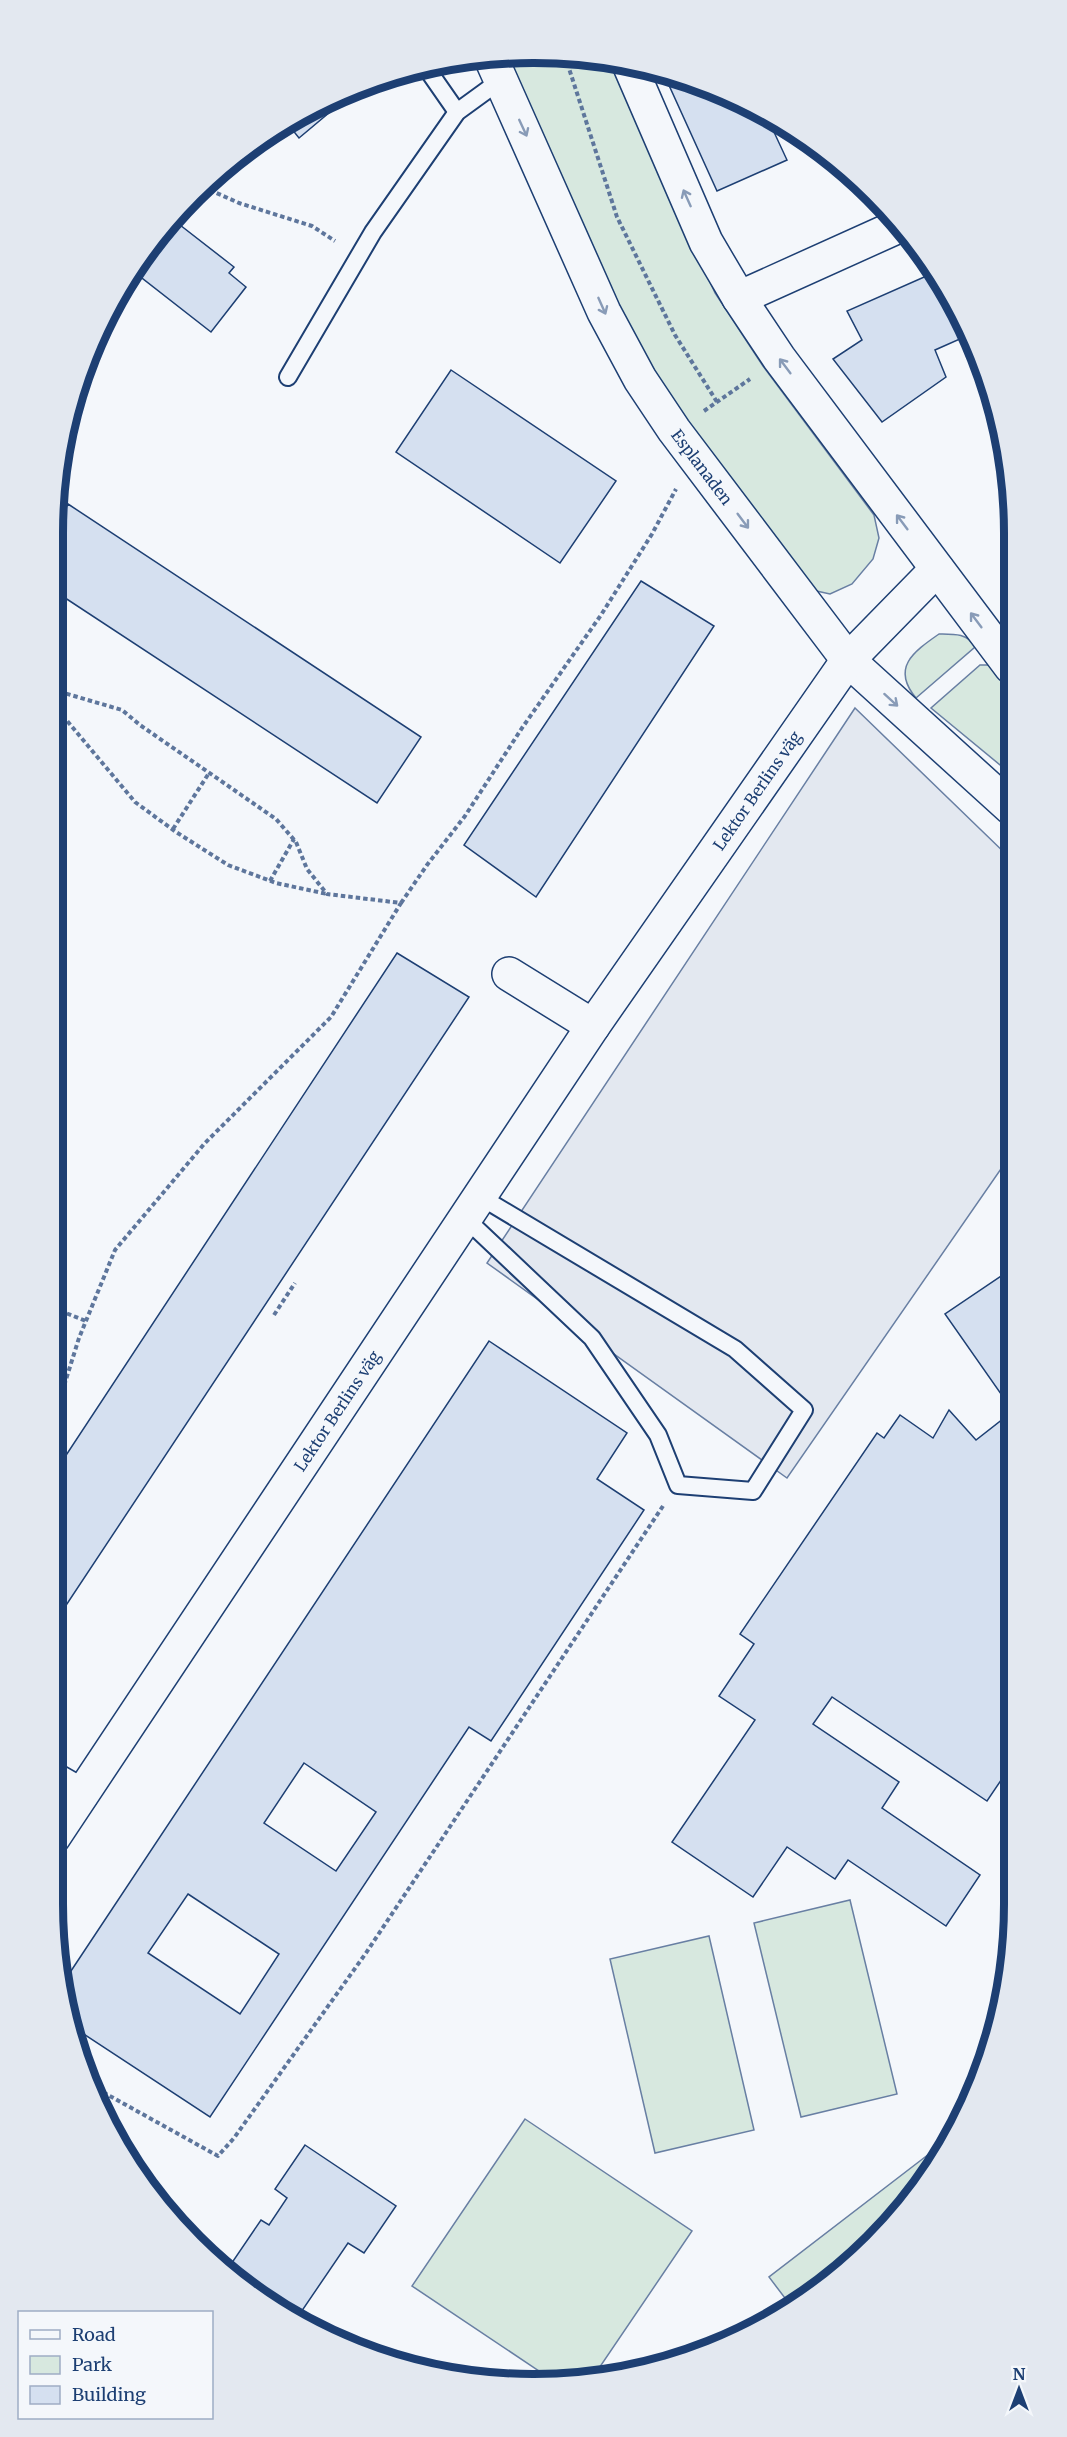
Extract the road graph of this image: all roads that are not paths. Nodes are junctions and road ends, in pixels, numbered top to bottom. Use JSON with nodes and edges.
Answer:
{"nodes":[{"id":1,"x":496,"y":68,"type":"edge"},
{"id":2,"x":633,"y":74,"type":"edge"},
{"id":3,"x":431,"y":75,"type":"edge"},
{"id":4,"x":457,"y":112,"type":"junction"},
{"id":5,"x":892,"y":229,"type":"edge"},
{"id":6,"x":739,"y":298,"type":"junction"},
{"id":7,"x":288,"y":377,"type":"dead end"},
{"id":8,"x":937,"y":569,"type":"junction"},
{"id":9,"x":1004,"y":658,"type":"edge"},
{"id":10,"x":848,"y":660,"type":"junction"},
{"id":11,"x":1004,"y":802,"type":"edge"},
{"id":12,"x":509,"y":974,"type":"dead end"},
{"id":13,"x":593,"y":1026,"type":"junction"},
{"id":14,"x":472,"y":1207,"type":"junction"},
{"id":15,"x":63,"y":1785,"type":"edge"},
{"id":16,"x":81,"y":1796,"type":"junction"},
{"id":17,"x":63,"y":1822,"type":"edge"}],
"edges":[{"from":1,"to":4,"type":"lane"},
{"from":1,"to":10,"type":"street","name":"Esplanaden","one_way":true},
{"from":6,"to":2,"type":"street","one_way":true},
{"from":3,"to":4,"type":"lane"},
{"from":4,"to":7,"type":"lane"},
{"from":5,"to":6,"type":"street"},
{"from":8,"to":6,"type":"street","one_way":true},
{"from":9,"to":8,"type":"street","one_way":true},
{"from":8,"to":10,"type":"street","name":"Lektor Berlins väg"},
{"from":10,"to":11,"type":"street","name":"Esplanaden","one_way":true},
{"from":10,"to":13,"type":"street","name":"Lektor Berlins väg"},
{"from":12,"to":13,"type":"street"},
{"from":13,"to":14,"type":"street","name":"Lektor Berlins väg"},
{"from":14,"to":14,"type":"lane"},
{"from":14,"to":16,"type":"street","name":"Lektor Berlins väg"},
{"from":15,"to":16,"type":"street"},
{"from":16,"to":17,"type":"street","name":"Lektor Berlins väg"}]}
